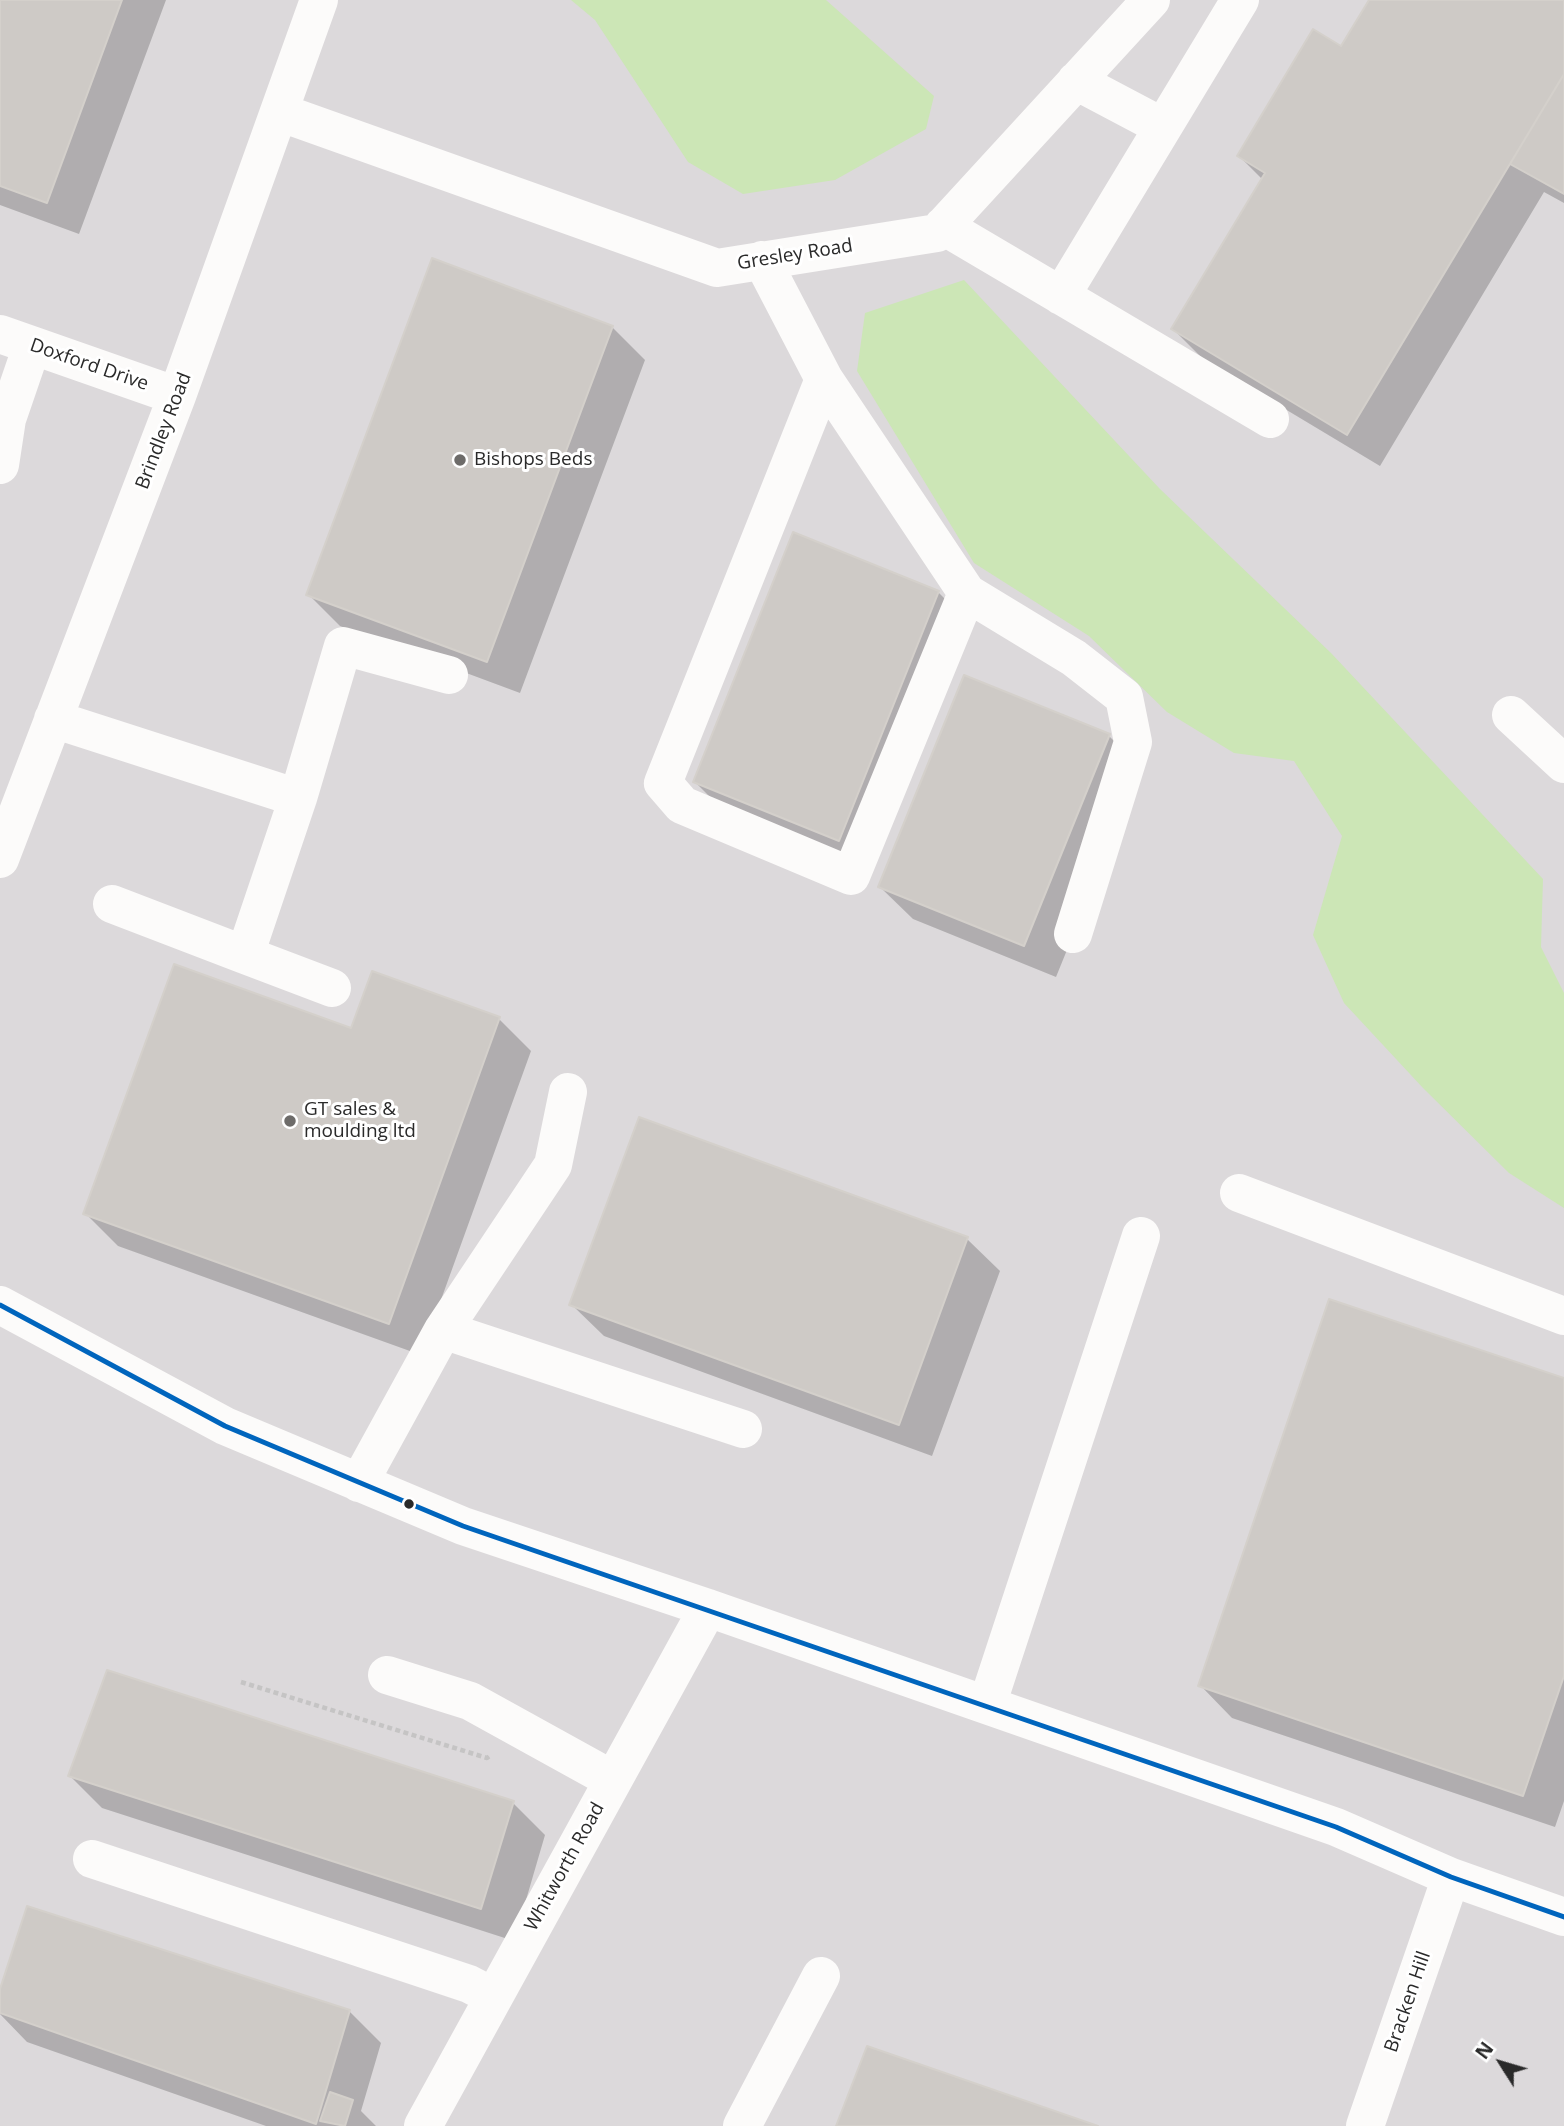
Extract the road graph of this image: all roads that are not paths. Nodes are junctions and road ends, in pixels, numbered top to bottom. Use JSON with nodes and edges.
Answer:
{"nodes":[{"id":1,"x":319,"y":0,"type":"edge"},
{"id":2,"x":1150,"y":0,"type":"edge"},
{"id":3,"x":1240,"y":0,"type":"edge"},
{"id":4,"x":1076,"y":81,"type":"junction"},
{"id":5,"x":279,"y":112,"type":"junction"},
{"id":6,"x":1163,"y":127,"type":"junction"},
{"id":7,"x":943,"y":226,"type":"junction"},
{"id":8,"x":762,"y":260,"type":"junction"},
{"id":9,"x":1061,"y":296,"type":"junction"},
{"id":10,"x":16,"y":340,"type":"edge"},
{"id":11,"x":824,"y":379,"type":"junction"},
{"id":12,"x":177,"y":396,"type":"junction"},
{"id":13,"x":1270,"y":419,"type":"dead end"},
{"id":14,"x":0,"y":465,"type":"edge"},
{"id":15,"x":967,"y":593,"type":"junction"},
{"id":16,"x":449,"y":675,"type":"dead end"},
{"id":17,"x":1511,"y":715,"type":"dead end"},
{"id":18,"x":53,"y":719,"type":"junction"},
{"id":19,"x":1564,"y":764,"type":"edge"},
{"id":20,"x":298,"y":798,"type":"junction"},
{"id":21,"x":2,"y":846,"type":"edge"},
{"id":22,"x":112,"y":904,"type":"dead end"},
{"id":23,"x":1073,"y":934,"type":"dead end"},
{"id":24,"x":245,"y":955,"type":"junction"},
{"id":25,"x":332,"y":989,"type":"dead end"},
{"id":26,"x":568,"y":1092,"type":"dead end"},
{"id":27,"x":1239,"y":1193,"type":"dead end"},
{"id":28,"x":1140,"y":1236,"type":"dead end"},
{"id":29,"x":0,"y":1305,"type":"edge"},
{"id":30,"x":1564,"y":1316,"type":"edge"},
{"id":31,"x":443,"y":1330,"type":"junction"},
{"id":32,"x":743,"y":1429,"type":"dead end"},
{"id":33,"x":359,"y":1483,"type":"junction"},
{"id":34,"x":708,"y":1608,"type":"junction"},
{"id":35,"x":387,"y":1675,"type":"dead end"},
{"id":36,"x":988,"y":1705,"type":"junction"},
{"id":37,"x":613,"y":1780,"type":"junction"},
{"id":38,"x":92,"y":1859,"type":"dead end"},
{"id":39,"x":1451,"y":1877,"type":"junction"},
{"id":40,"x":1564,"y":1917,"type":"edge"},
{"id":41,"x":821,"y":1976,"type":"dead end"},
{"id":42,"x":494,"y":1997,"type":"junction"},
{"id":43,"x":423,"y":2126,"type":"edge"},
{"id":44,"x":742,"y":2126,"type":"edge"},
{"id":45,"x":1366,"y":2126,"type":"edge"}],
"edges":[{"from":1,"to":5,"type":"street","name":"Brindley Road"},
{"from":2,"to":4,"type":"street","name":"Gresley Road"},
{"from":3,"to":6,"type":"street"},
{"from":4,"to":6,"type":"street"},
{"from":4,"to":7,"type":"street","name":"Gresley Road"},
{"from":5,"to":8,"type":"street","name":"Gresley Road"},
{"from":5,"to":12,"type":"street","name":"Brindley Road"},
{"from":6,"to":9,"type":"street"},
{"from":7,"to":8,"type":"street","name":"Gresley Road"},
{"from":7,"to":9,"type":"street"},
{"from":8,"to":11,"type":"street"},
{"from":9,"to":13,"type":"street"},
{"from":10,"to":12,"type":"street","name":"Doxford Drive"},
{"from":10,"to":14,"type":"street"},
{"from":11,"to":15,"type":"street"},
{"from":11,"to":15,"type":"street"},
{"from":12,"to":18,"type":"street","name":"Brindley Road"},
{"from":15,"to":23,"type":"street"},
{"from":16,"to":20,"type":"street"},
{"from":17,"to":19,"type":"street"},
{"from":18,"to":20,"type":"street"},
{"from":18,"to":21,"type":"street","name":"Brindley Road"},
{"from":20,"to":24,"type":"street"},
{"from":22,"to":24,"type":"street"},
{"from":24,"to":25,"type":"street"},
{"from":26,"to":31,"type":"street"},
{"from":27,"to":30,"type":"street"},
{"from":28,"to":36,"type":"street"},
{"from":29,"to":33,"type":"street"},
{"from":31,"to":32,"type":"street"},
{"from":31,"to":33,"type":"street"},
{"from":33,"to":34,"type":"street"},
{"from":34,"to":36,"type":"street"},
{"from":34,"to":37,"type":"street","name":"Whitworth Road"},
{"from":35,"to":37,"type":"street"},
{"from":36,"to":39,"type":"street"},
{"from":37,"to":42,"type":"street","name":"Whitworth Road"},
{"from":38,"to":42,"type":"street"},
{"from":39,"to":40,"type":"street"},
{"from":39,"to":45,"type":"street","name":"Bracken Hill"},
{"from":41,"to":44,"type":"street"},
{"from":42,"to":43,"type":"street","name":"Whitworth Road"}]}
